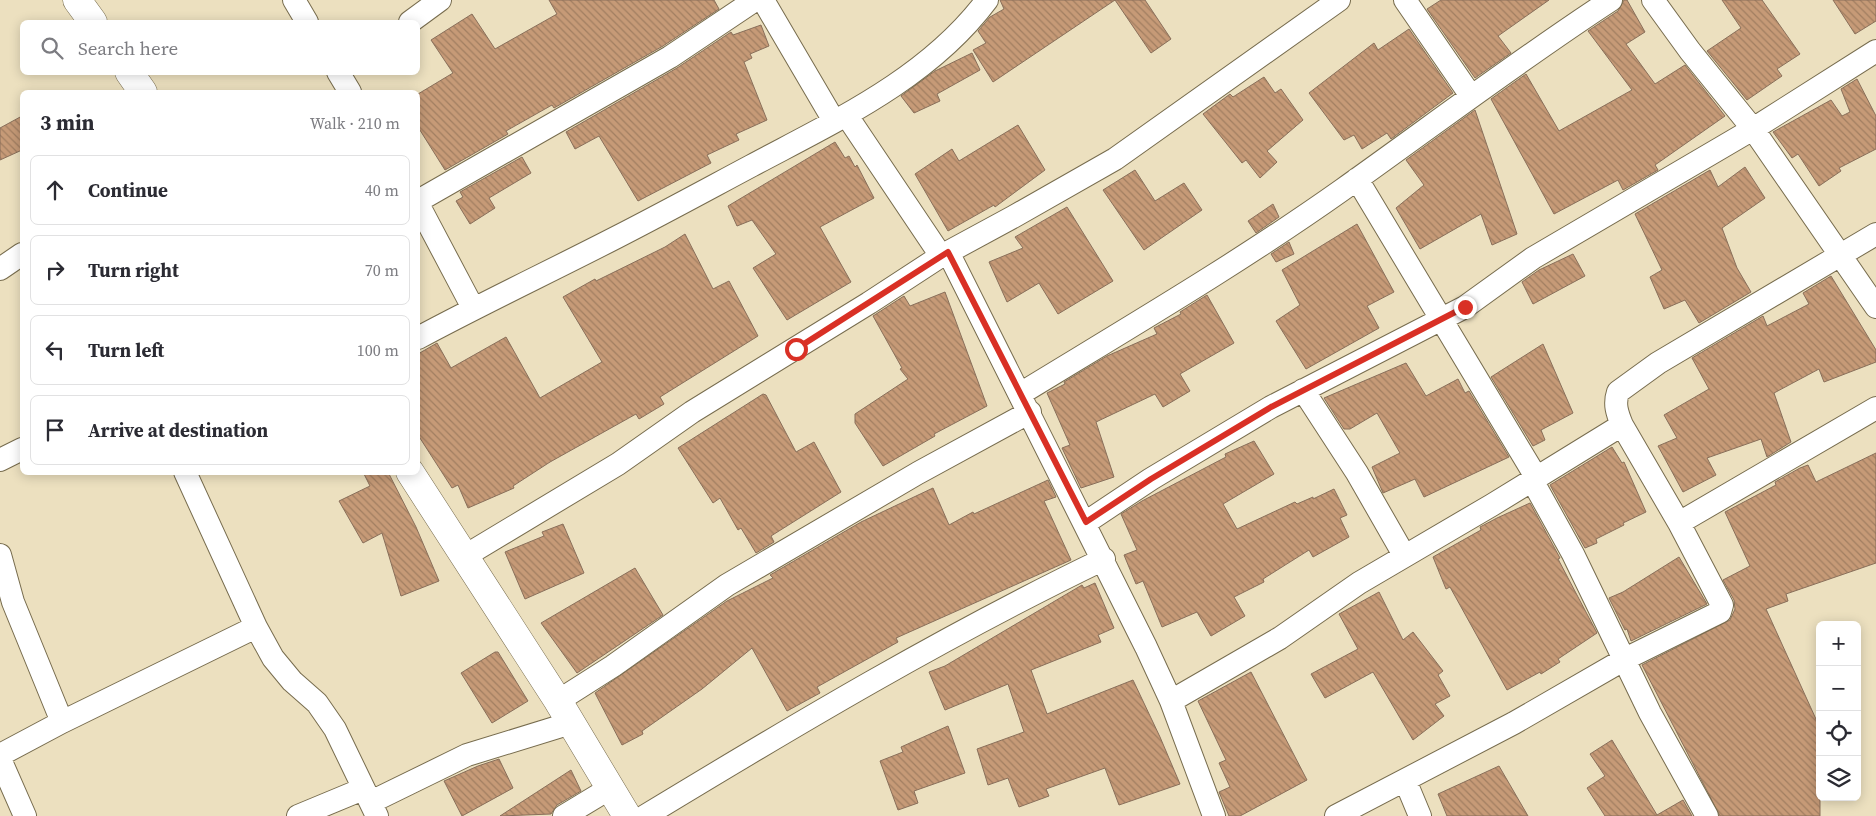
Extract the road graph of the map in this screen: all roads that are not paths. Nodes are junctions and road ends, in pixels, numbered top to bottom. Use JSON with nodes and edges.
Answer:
{"nodes":[{"id":1,"x":77,"y":0,"type":"edge"},
{"id":2,"x":294,"y":0,"type":"edge"},
{"id":3,"x":440,"y":0,"type":"edge"},
{"id":4,"x":755,"y":0,"type":"edge"},
{"id":5,"x":763,"y":0,"type":"edge"},
{"id":6,"x":987,"y":0,"type":"edge"},
{"id":7,"x":1339,"y":0,"type":"edge"},
{"id":8,"x":1405,"y":0,"type":"edge"},
{"id":9,"x":1611,"y":0,"type":"edge"},
{"id":10,"x":1653,"y":0,"type":"edge"},
{"id":11,"x":92,"y":20,"type":"edge"},
{"id":12,"x":307,"y":20,"type":"edge"},
{"id":13,"x":413,"y":20,"type":"edge"},
{"id":14,"x":1876,"y":50,"type":"edge"},
{"id":15,"x":131,"y":75,"type":"edge"},
{"id":16,"x":142,"y":90,"type":"edge"},
{"id":17,"x":1471,"y":96,"type":"junction"},
{"id":18,"x":840,"y":119,"type":"junction"},
{"id":19,"x":1753,"y":129,"type":"junction"},
{"id":20,"x":1357,"y":179,"type":"junction"},
{"id":21,"x":420,"y":201,"type":"edge"},
{"id":22,"x":420,"y":206,"type":"edge"},
{"id":23,"x":1876,"y":234,"type":"edge"},
{"id":24,"x":1841,"y":253,"type":"junction"},
{"id":25,"x":944,"y":254,"type":"junction"},
{"id":26,"x":1876,"y":307,"type":"edge"},
{"id":27,"x":473,"y":308,"type":"junction"},
{"id":28,"x":1442,"y":319,"type":"junction"},
{"id":29,"x":420,"y":337,"type":"edge"},
{"id":30,"x":1304,"y":390,"type":"junction"},
{"id":31,"x":1025,"y":403,"type":"junction"},
{"id":32,"x":1876,"y":408,"type":"edge"},
{"id":33,"x":1622,"y":425,"type":"junction"},
{"id":34,"x":20,"y":450,"type":"edge"},
{"id":35,"x":0,"y":460,"type":"edge"},
{"id":36,"x":186,"y":475,"type":"edge"},
{"id":37,"x":412,"y":475,"type":"edge"},
{"id":38,"x":1534,"y":478,"type":"junction"},
{"id":39,"x":1086,"y":522,"type":"junction"},
{"id":40,"x":1679,"y":523,"type":"junction"},
{"id":41,"x":0,"y":555,"type":"edge"},
{"id":42,"x":1404,"y":555,"type":"junction"},
{"id":43,"x":465,"y":556,"type":"junction"},
{"id":44,"x":1104,"y":559,"type":"junction"},
{"id":45,"x":256,"y":627,"type":"junction"},
{"id":46,"x":1625,"y":660,"type":"junction"},
{"id":47,"x":1171,"y":701,"type":"junction"},
{"id":48,"x":565,"y":712,"type":"junction"},
{"id":49,"x":62,"y":722,"type":"junction"},
{"id":50,"x":0,"y":757,"type":"edge"},
{"id":51,"x":1405,"y":780,"type":"junction"},
{"id":52,"x":612,"y":787,"type":"junction"},
{"id":53,"x":371,"y":802,"type":"edge"},
{"id":54,"x":25,"y":816,"type":"edge"},
{"id":55,"x":298,"y":816,"type":"edge"},
{"id":56,"x":564,"y":816,"type":"edge"},
{"id":57,"x":627,"y":816,"type":"edge"},
{"id":58,"x":645,"y":816,"type":"edge"},
{"id":59,"x":1214,"y":816,"type":"edge"},
{"id":60,"x":1336,"y":816,"type":"edge"},
{"id":61,"x":1420,"y":816,"type":"edge"},
{"id":62,"x":1707,"y":816,"type":"edge"}],
"edges":[{"from":1,"to":11,"type":"street"},
{"from":2,"to":12,"type":"street"},
{"from":3,"to":13,"type":"street"},
{"from":4,"to":21,"type":"street"},
{"from":5,"to":18,"type":"street"},
{"from":6,"to":18,"type":"street"},
{"from":7,"to":25,"type":"street"},
{"from":8,"to":17,"type":"street"},
{"from":9,"to":17,"type":"street"},
{"from":10,"to":19,"type":"street"},
{"from":14,"to":19,"type":"street"},
{"from":15,"to":16,"type":"street"},
{"from":17,"to":20,"type":"street"},
{"from":18,"to":25,"type":"street"},
{"from":18,"to":27,"type":"street"},
{"from":19,"to":24,"type":"street"},
{"from":19,"to":28,"type":"street"},
{"from":20,"to":28,"type":"street"},
{"from":20,"to":31,"type":"street"},
{"from":22,"to":27,"type":"street"},
{"from":23,"to":24,"type":"street"},
{"from":24,"to":26,"type":"street"},
{"from":24,"to":33,"type":"street"},
{"from":25,"to":31,"type":"street"},
{"from":25,"to":43,"type":"street"},
{"from":27,"to":29,"type":"street"},
{"from":28,"to":30,"type":"street"},
{"from":28,"to":38,"type":"street"},
{"from":30,"to":39,"type":"street"},
{"from":30,"to":42,"type":"street"},
{"from":31,"to":39,"type":"street"},
{"from":31,"to":48,"type":"street"},
{"from":32,"to":40,"type":"street"},
{"from":33,"to":38,"type":"street"},
{"from":33,"to":40,"type":"street"},
{"from":34,"to":35,"type":"street"},
{"from":36,"to":45,"type":"street"},
{"from":37,"to":43,"type":"street"},
{"from":38,"to":42,"type":"street"},
{"from":38,"to":46,"type":"street"},
{"from":39,"to":44,"type":"street"},
{"from":40,"to":46,"type":"street"},
{"from":41,"to":49,"type":"street"},
{"from":42,"to":47,"type":"street"},
{"from":43,"to":48,"type":"street"},
{"from":44,"to":47,"type":"street"},
{"from":44,"to":58,"type":"street"},
{"from":45,"to":49,"type":"street"},
{"from":45,"to":53,"type":"street"},
{"from":46,"to":51,"type":"street"},
{"from":46,"to":62,"type":"street"},
{"from":47,"to":59,"type":"street"},
{"from":48,"to":52,"type":"street"},
{"from":48,"to":53,"type":"street"},
{"from":49,"to":50,"type":"street"},
{"from":50,"to":54,"type":"street"},
{"from":51,"to":60,"type":"street"},
{"from":51,"to":61,"type":"street"},
{"from":52,"to":56,"type":"street"},
{"from":52,"to":57,"type":"street"},
{"from":53,"to":55,"type":"street"}]}
